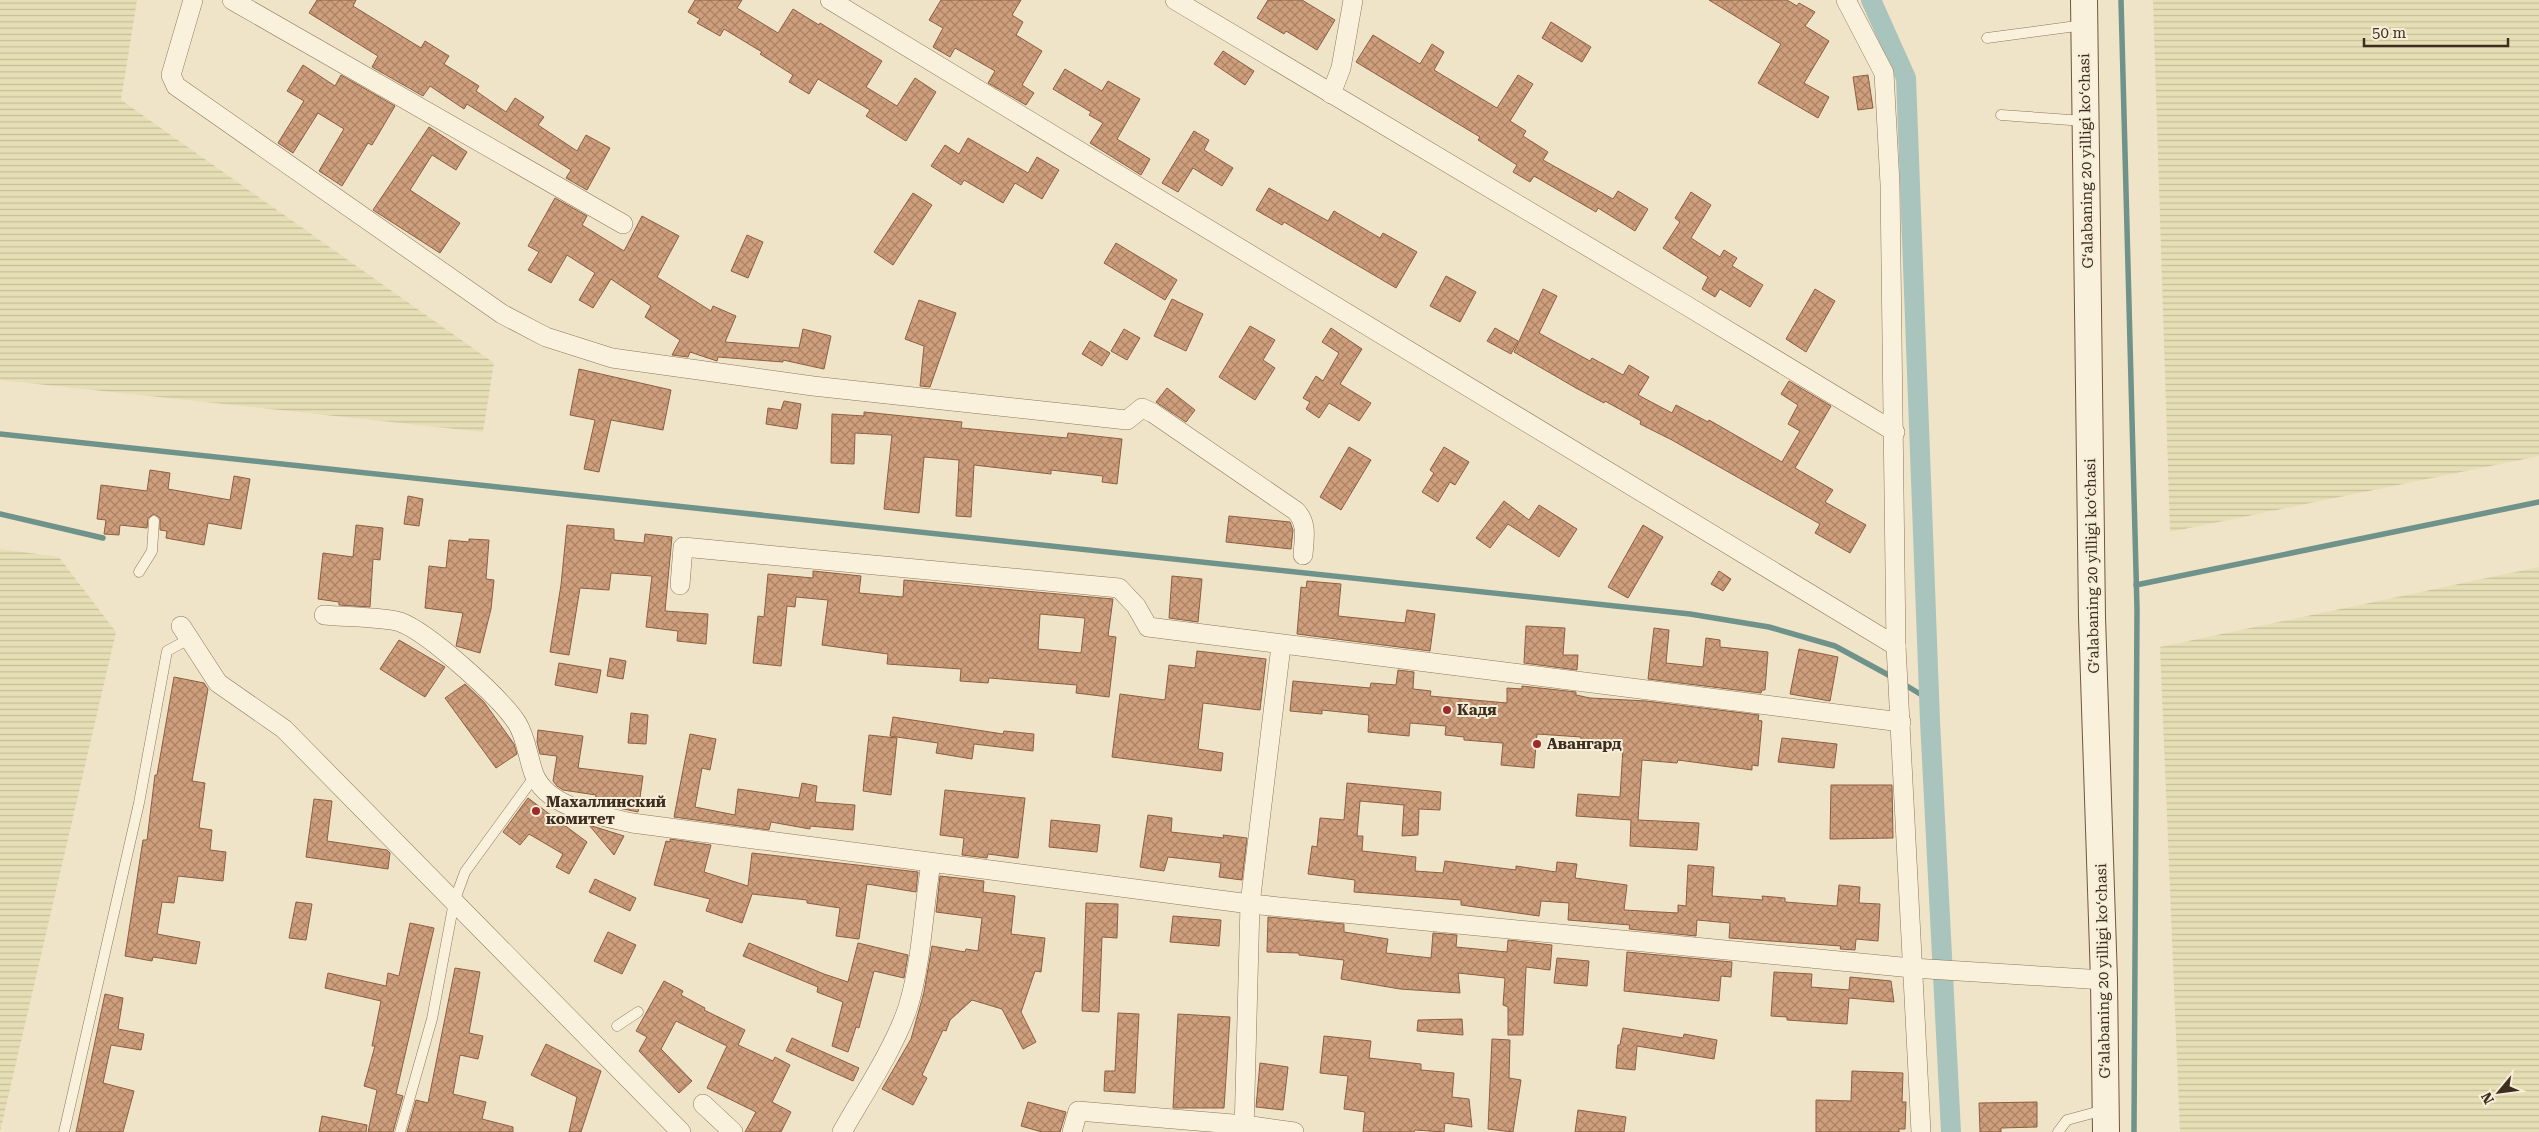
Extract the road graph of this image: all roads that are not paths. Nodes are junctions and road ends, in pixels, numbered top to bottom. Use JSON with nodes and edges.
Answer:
{"nodes":[{"id":1,"x":193,"y":0,"type":"edge"},
{"id":2,"x":232,"y":0,"type":"edge"},
{"id":3,"x":830,"y":0,"type":"edge"},
{"id":4,"x":1175,"y":0,"type":"edge"},
{"id":5,"x":1353,"y":0,"type":"edge"},
{"id":6,"x":1846,"y":0,"type":"edge"},
{"id":7,"x":2084,"y":13,"type":"edge"},
{"id":8,"x":1987,"y":38,"type":"dead end"},
{"id":9,"x":1331,"y":94,"type":"junction"},
{"id":10,"x":2000,"y":115,"type":"dead end"},
{"id":11,"x":2085,"y":121,"type":"junction"},
{"id":12,"x":623,"y":224,"type":"dead end"},
{"id":13,"x":1895,"y":432,"type":"junction"},
{"id":14,"x":154,"y":521,"type":"dead end"},
{"id":15,"x":1303,"y":555,"type":"dead end"},
{"id":16,"x":139,"y":572,"type":"dead end"},
{"id":17,"x":680,"y":585,"type":"dead end"},
{"id":18,"x":324,"y":615,"type":"dead end"},
{"id":19,"x":185,"y":633,"type":"joint"},
{"id":20,"x":1281,"y":646,"type":"junction"},
{"id":21,"x":1896,"y":646,"type":"junction"},
{"id":22,"x":1901,"y":722,"type":"junction"},
{"id":23,"x":535,"y":776,"type":"junction"},
{"id":24,"x":931,"y":863,"type":"junction"},
{"id":25,"x":454,"y":902,"type":"junction"},
{"id":26,"x":1250,"y":904,"type":"junction"},
{"id":27,"x":1912,"y":968,"type":"junction"},
{"id":28,"x":2104,"y":980,"type":"junction"},
{"id":29,"x":638,"y":1012,"type":"dead end"},
{"id":30,"x":617,"y":1026,"type":"dead end"},
{"id":31,"x":703,"y":1104,"type":"dead end"},
{"id":32,"x":2106,"y":1121,"type":"edge"},
{"id":33,"x":1244,"y":1128,"type":"edge"},
{"id":34,"x":64,"y":1132,"type":"edge"},
{"id":35,"x":400,"y":1132,"type":"edge"},
{"id":36,"x":681,"y":1132,"type":"edge"},
{"id":37,"x":732,"y":1132,"type":"edge"},
{"id":38,"x":842,"y":1132,"type":"edge"},
{"id":39,"x":1072,"y":1132,"type":"edge"},
{"id":40,"x":1294,"y":1132,"type":"edge"},
{"id":41,"x":1921,"y":1132,"type":"edge"},
{"id":42,"x":2058,"y":1132,"type":"edge"}],
"edges":[{"from":1,"to":15,"type":"street"},
{"from":2,"to":12,"type":"street"},
{"from":3,"to":21,"type":"street"},
{"from":4,"to":9,"type":"street"},
{"from":5,"to":9,"type":"street"},
{"from":6,"to":13,"type":"street"},
{"from":7,"to":8,"type":"lane"},
{"from":7,"to":11,"type":"main road","name":"Gʻalabaning 20 yilligi koʻchasi"},
{"from":9,"to":13,"type":"street"},
{"from":10,"to":11,"type":"lane"},
{"from":11,"to":28,"type":"main road","name":"Gʻalabaning 20 yilligi koʻchasi"},
{"from":13,"to":21,"type":"street"},
{"from":14,"to":16,"type":"lane"},
{"from":17,"to":20,"type":"street"},
{"from":18,"to":23,"type":"street"},
{"from":19,"to":25,"type":"street"},
{"from":19,"to":34,"type":"lane"},
{"from":20,"to":22,"type":"street"},
{"from":20,"to":26,"type":"street"},
{"from":21,"to":22,"type":"street"},
{"from":22,"to":27,"type":"street"},
{"from":23,"to":24,"type":"street"},
{"from":23,"to":25,"type":"lane"},
{"from":24,"to":26,"type":"street"},
{"from":24,"to":38,"type":"street"},
{"from":25,"to":35,"type":"lane"},
{"from":25,"to":36,"type":"street"},
{"from":26,"to":27,"type":"street"},
{"from":26,"to":33,"type":"street"},
{"from":27,"to":28,"type":"street"},
{"from":27,"to":41,"type":"street"},
{"from":28,"to":32,"type":"main road","name":"Gʻalabaning 20 yilligi koʻchasi"},
{"from":29,"to":30,"type":"lane"},
{"from":31,"to":37,"type":"street"},
{"from":32,"to":42,"type":"lane"},
{"from":33,"to":39,"type":"street"},
{"from":33,"to":40,"type":"street"}]}
